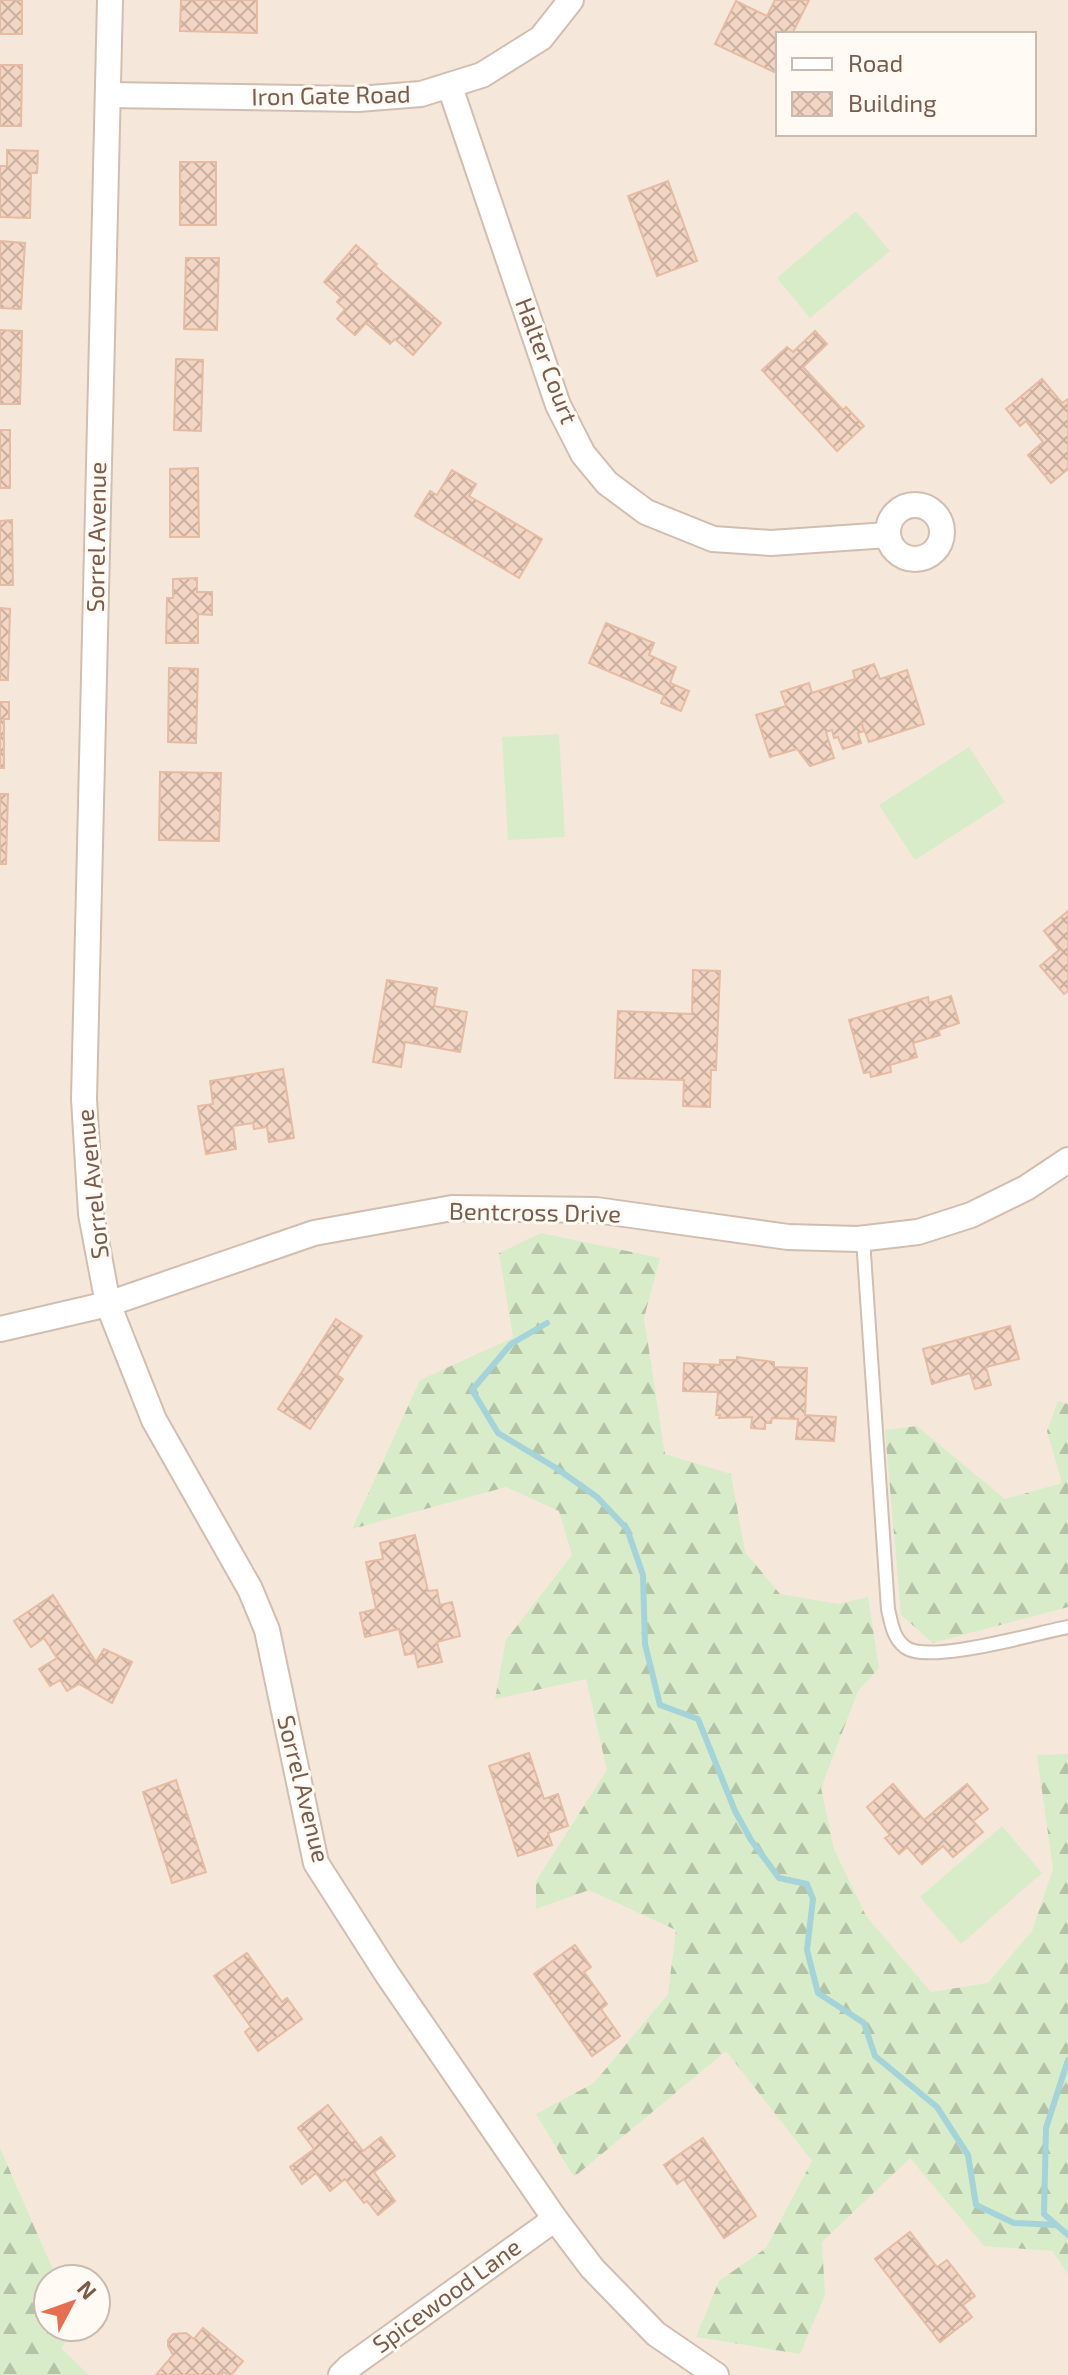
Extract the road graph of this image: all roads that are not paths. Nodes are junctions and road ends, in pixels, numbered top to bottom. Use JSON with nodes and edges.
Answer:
{"nodes":[{"id":1,"x":110,"y":0,"type":"edge"},
{"id":2,"x":571,"y":0,"type":"edge"},
{"id":3,"x":450,"y":87,"type":"junction"},
{"id":4,"x":108,"y":95,"type":"junction"},
{"id":5,"x":888,"y":535,"type":"dead end"},
{"id":6,"x":1068,"y":1160,"type":"edge"},
{"id":7,"x":863,"y":1239,"type":"junction"},
{"id":8,"x":108,"y":1304,"type":"junction"},
{"id":9,"x":0,"y":1329,"type":"edge"},
{"id":10,"x":1068,"y":1627,"type":"edge"},
{"id":11,"x":555,"y":2219,"type":"junction"},
{"id":12,"x":341,"y":2375,"type":"edge"},
{"id":13,"x":716,"y":2375,"type":"edge"}],
"edges":[{"from":1,"to":4,"type":"street","name":"Sorrel Avenue"},
{"from":2,"to":3,"type":"street","name":"Iron Gate Road"},
{"from":3,"to":4,"type":"street","name":"Iron Gate Road"},
{"from":3,"to":5,"type":"street","name":"Halter Court"},
{"from":4,"to":8,"type":"street","name":"Sorrel Avenue"},
{"from":6,"to":7,"type":"street","name":"Bentcross Drive"},
{"from":7,"to":8,"type":"street","name":"Bentcross Drive"},
{"from":7,"to":10,"type":"lane"},
{"from":8,"to":9,"type":"street","name":"Bentcross Drive"},
{"from":8,"to":11,"type":"street","name":"Sorrel Avenue"},
{"from":11,"to":12,"type":"street","name":"Spicewood Lane"},
{"from":11,"to":13,"type":"street","name":"Sorrel Avenue"}]}
